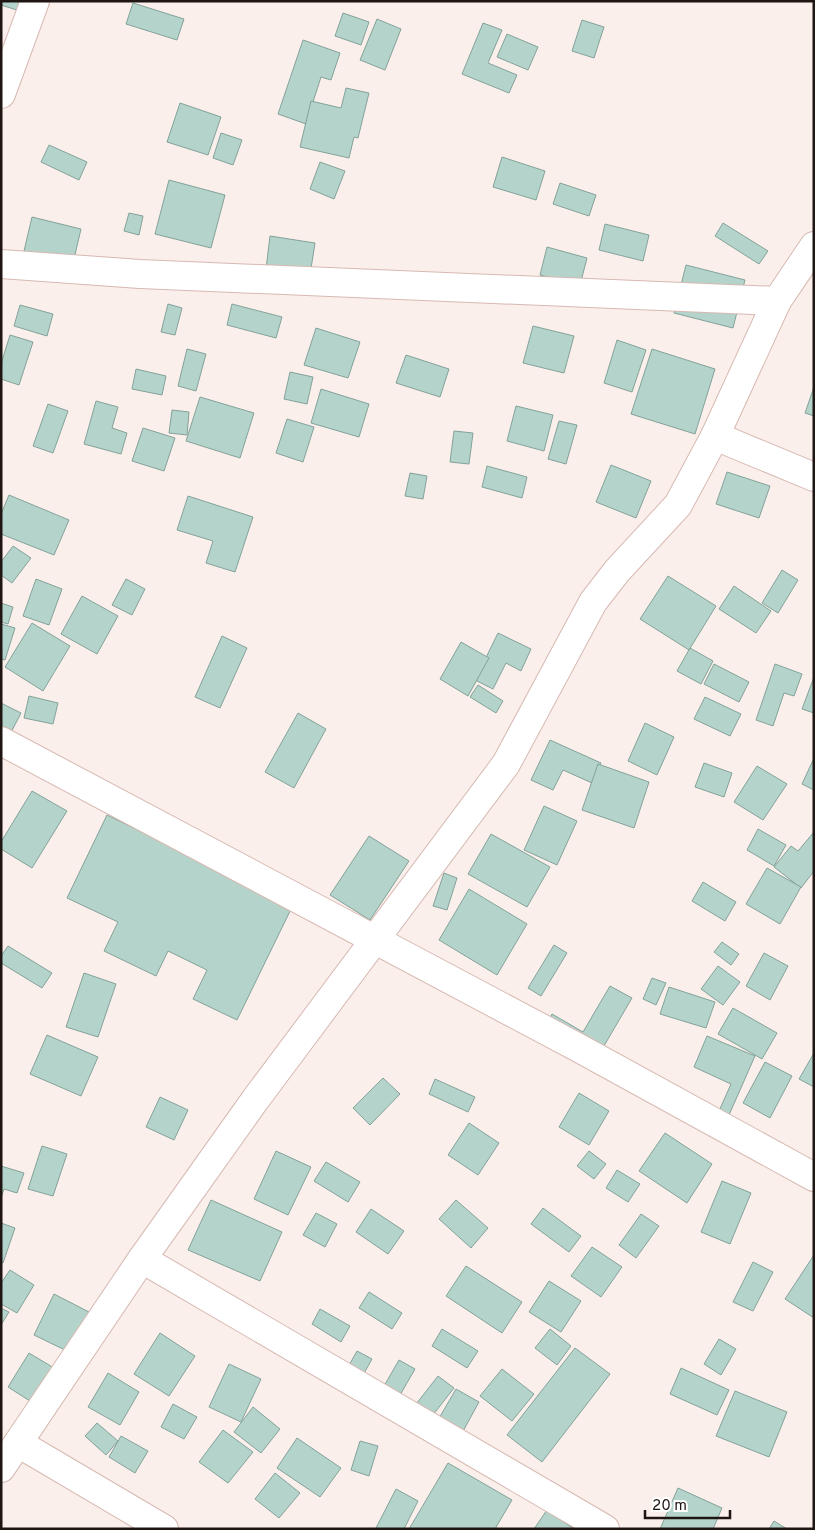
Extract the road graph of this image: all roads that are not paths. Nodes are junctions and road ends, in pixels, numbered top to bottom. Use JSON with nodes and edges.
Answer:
{"nodes":[{"id":1,"x":35,"y":1,"type":"edge"},
{"id":2,"x":2,"y":87,"type":"edge"},
{"id":3,"x":814,"y":246,"type":"edge"},
{"id":4,"x":1,"y":264,"type":"edge"},
{"id":5,"x":777,"y":301,"type":"junction"},
{"id":6,"x":715,"y":436,"type":"junction"},
{"id":7,"x":814,"y":477,"type":"edge"},
{"id":8,"x":1,"y":741,"type":"edge"},
{"id":9,"x":373,"y":939,"type":"junction"},
{"id":10,"x":814,"y":1177,"type":"edge"},
{"id":11,"x":142,"y":1259,"type":"junction"},
{"id":12,"x":18,"y":1443,"type":"junction"},
{"id":13,"x":1,"y":1468,"type":"edge"},
{"id":14,"x":164,"y":1529,"type":"edge"},
{"id":15,"x":605,"y":1529,"type":"edge"}],
"edges":[{"from":1,"to":2,"type":"street"},
{"from":3,"to":5,"type":"street"},
{"from":4,"to":5,"type":"street"},
{"from":5,"to":6,"type":"street"},
{"from":6,"to":7,"type":"street"},
{"from":6,"to":9,"type":"street"},
{"from":8,"to":9,"type":"street"},
{"from":9,"to":10,"type":"street"},
{"from":9,"to":11,"type":"street"},
{"from":11,"to":12,"type":"street"},
{"from":11,"to":15,"type":"street"},
{"from":12,"to":13,"type":"street"},
{"from":12,"to":14,"type":"street"}]}
